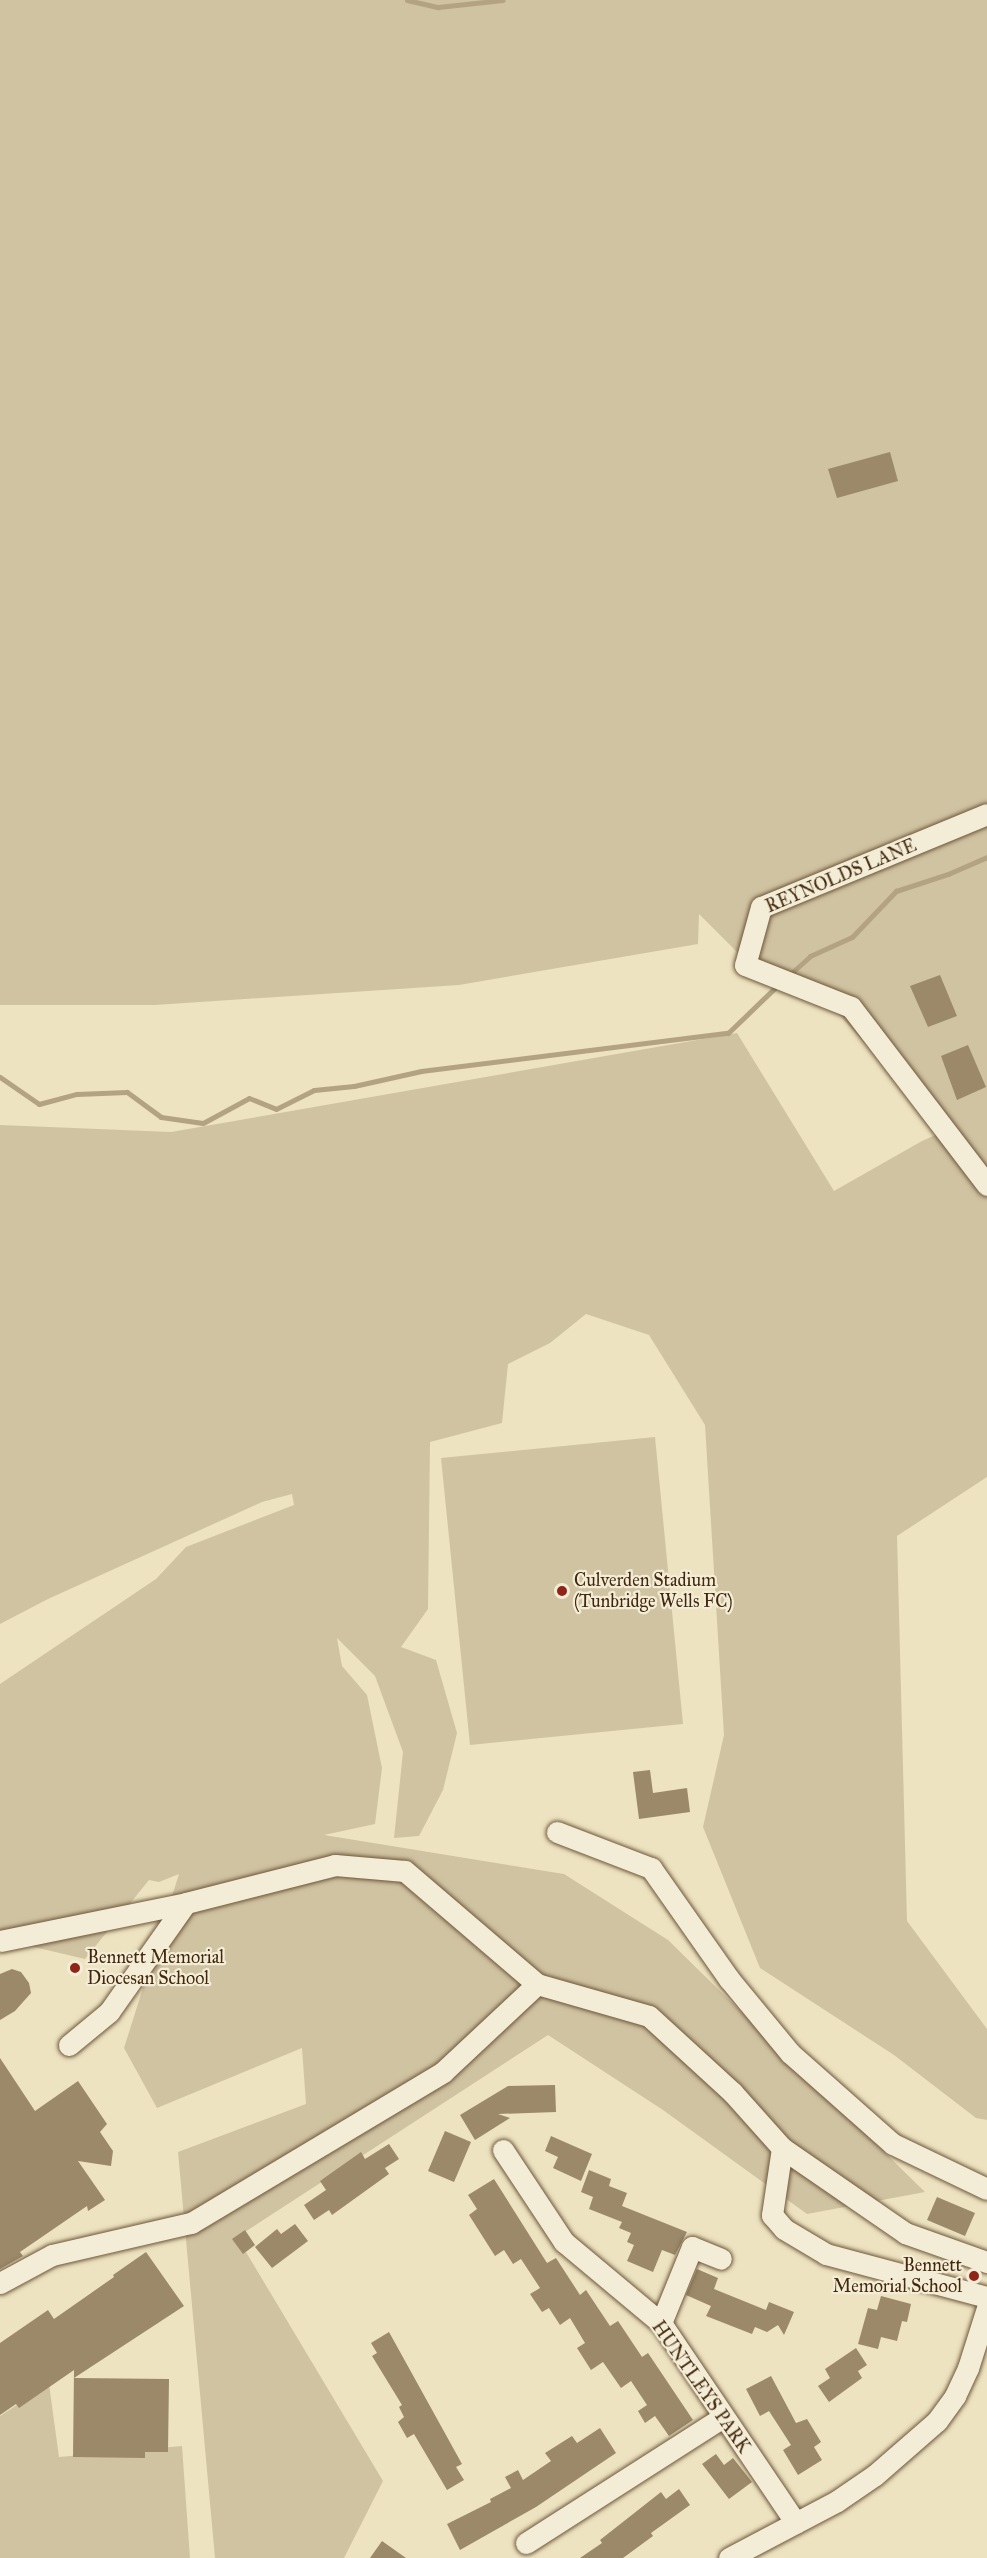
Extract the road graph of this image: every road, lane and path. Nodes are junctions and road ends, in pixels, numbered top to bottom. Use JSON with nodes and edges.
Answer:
{"nodes":[{"id":1,"x":987,"y":814,"type":"edge"},
{"id":2,"x":987,"y":1185,"type":"edge"},
{"id":3,"x":557,"y":1832,"type":"dead end"},
{"id":4,"x":186,"y":1903,"type":"junction"},
{"id":5,"x":0,"y":1941,"type":"edge"},
{"id":6,"x":537,"y":1984,"type":"junction"},
{"id":7,"x":69,"y":2045,"type":"dead end"},
{"id":8,"x":782,"y":2148,"type":"junction"},
{"id":9,"x":504,"y":2150,"type":"dead end"},
{"id":10,"x":987,"y":2189,"type":"edge"},
{"id":11,"x":721,"y":2259,"type":"dead end"},
{"id":12,"x":987,"y":2262,"type":"edge"},
{"id":13,"x":0,"y":2283,"type":"edge"},
{"id":14,"x":987,"y":2297,"type":"edge"},
{"id":15,"x":987,"y":2308,"type":"edge"},
{"id":16,"x":661,"y":2324,"type":"junction"},
{"id":17,"x":723,"y":2418,"type":"junction"},
{"id":18,"x":796,"y":2523,"type":"junction"},
{"id":19,"x":526,"y":2543,"type":"dead end"},
{"id":20,"x":729,"y":2558,"type":"edge"}],
"edges":[{"from":1,"to":2,"type":"street","name":"REYNOLDS LANE"},
{"from":3,"to":10,"type":"street"},
{"from":4,"to":5,"type":"street"},
{"from":4,"to":6,"type":"street"},
{"from":4,"to":7,"type":"street"},
{"from":6,"to":8,"type":"street"},
{"from":6,"to":13,"type":"street"},
{"from":8,"to":12,"type":"street"},
{"from":8,"to":14,"type":"street"},
{"from":9,"to":16,"type":"street","name":"HUNTLEYS PARK"},
{"from":11,"to":16,"type":"street"},
{"from":15,"to":18,"type":"street"},
{"from":16,"to":17,"type":"street","name":"HUNTLEYS PARK"},
{"from":17,"to":18,"type":"street","name":"HUNTLEYS PARK"},
{"from":17,"to":19,"type":"street"},
{"from":18,"to":20,"type":"street"}]}
